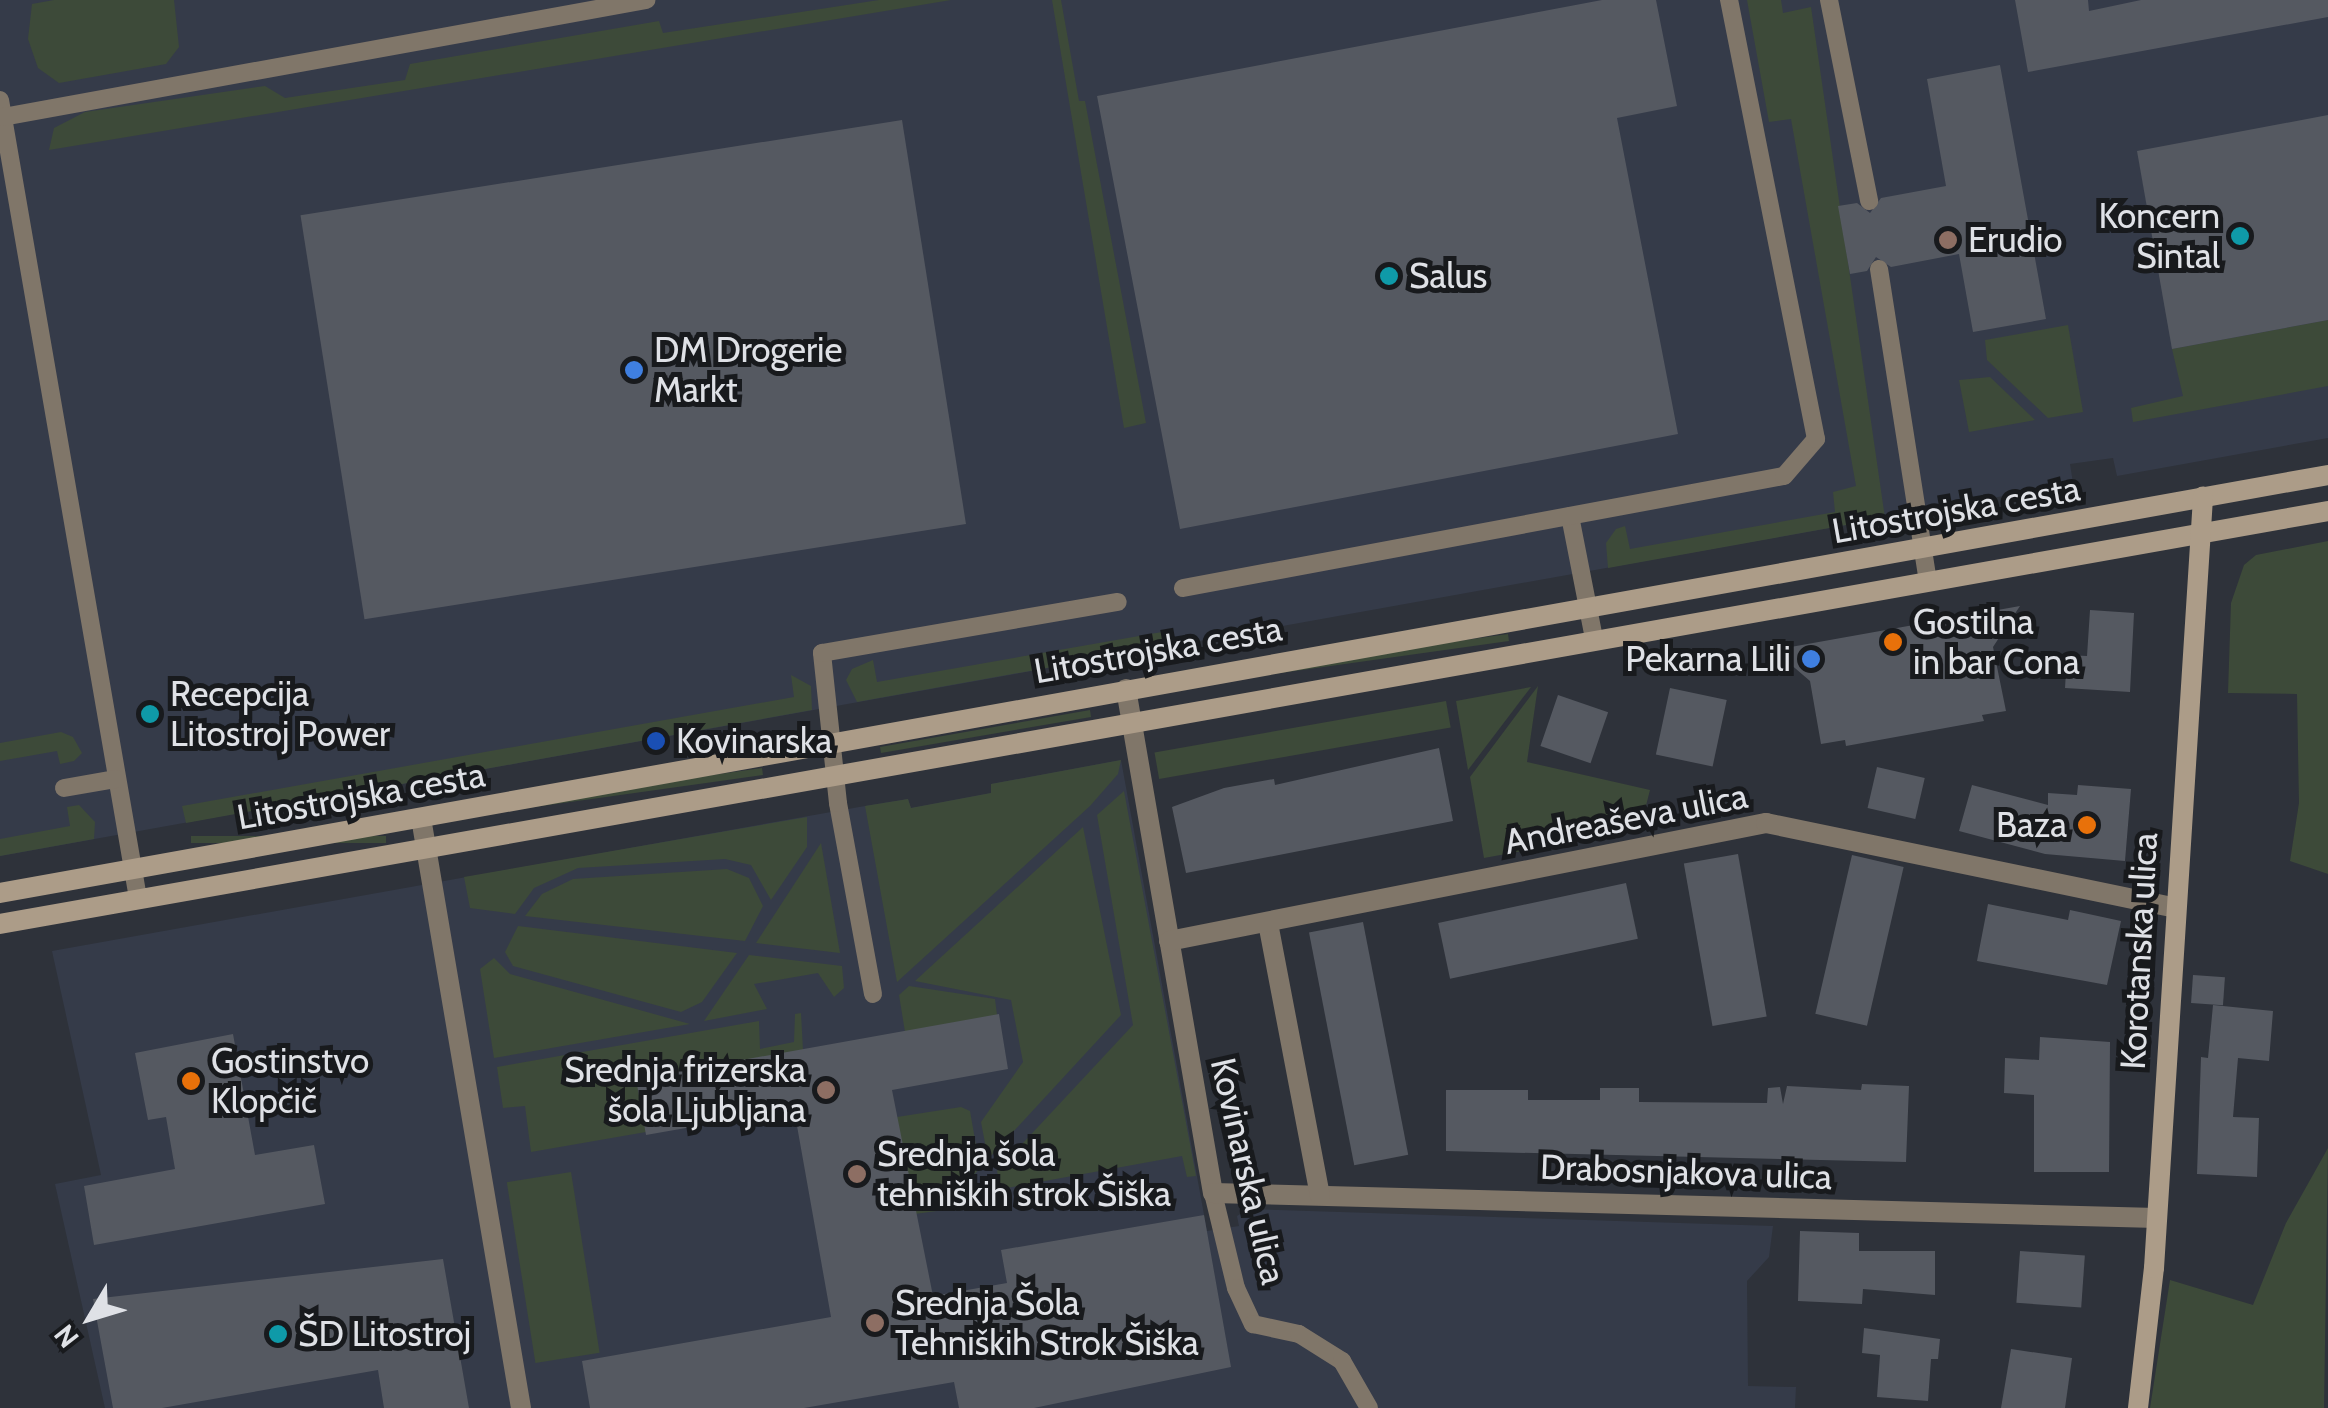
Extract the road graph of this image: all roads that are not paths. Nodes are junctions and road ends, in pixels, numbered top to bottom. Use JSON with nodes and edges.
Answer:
{"nodes":[{"id":1,"x":646,"y":0,"type":"edge"},
{"id":2,"x":1729,"y":0,"type":"edge"},
{"id":3,"x":1829,"y":0,"type":"edge"},
{"id":4,"x":1,"y":108,"type":"edge"},
{"id":5,"x":1868,"y":201,"type":"dead end"},
{"id":6,"x":1878,"y":269,"type":"dead end"},
{"id":7,"x":2328,"y":475,"type":"edge"},
{"id":8,"x":2281,"y":484,"type":"junction"},
{"id":9,"x":2203,"y":496,"type":"junction"},
{"id":10,"x":2328,"y":511,"type":"edge"},
{"id":11,"x":1570,"y":516,"type":"junction"},
{"id":12,"x":2286,"y":518,"type":"junction"},
{"id":13,"x":2200,"y":532,"type":"junction"},
{"id":14,"x":1922,"y":548,"type":"junction"},
{"id":15,"x":1928,"y":581,"type":"junction"},
{"id":16,"x":1183,"y":588,"type":"dead end"},
{"id":17,"x":1118,"y":602,"type":"dead end"},
{"id":18,"x":1588,"y":608,"type":"junction"},
{"id":19,"x":1594,"y":638,"type":"junction"},
{"id":20,"x":1126,"y":689,"type":"junction"},
{"id":21,"x":1132,"y":724,"type":"junction"},
{"id":22,"x":836,"y":740,"type":"junction"},
{"id":23,"x":837,"y":774,"type":"junction"},
{"id":24,"x":116,"y":779,"type":"junction"},
{"id":25,"x":64,"y":788,"type":"dead end"},
{"id":26,"x":422,"y":818,"type":"junction"},
{"id":27,"x":427,"y":846,"type":"junction"},
{"id":28,"x":132,"y":870,"type":"junction"},
{"id":29,"x":0,"y":893,"type":"edge"},
{"id":30,"x":138,"y":898,"type":"junction"},
{"id":31,"x":2173,"y":907,"type":"junction"},
{"id":32,"x":1268,"y":923,"type":"junction"},
{"id":33,"x":0,"y":924,"type":"edge"},
{"id":34,"x":1169,"y":941,"type":"junction"},
{"id":35,"x":873,"y":994,"type":"dead end"},
{"id":36,"x":1214,"y":1193,"type":"junction"},
{"id":37,"x":1320,"y":1194,"type":"junction"},
{"id":38,"x":2157,"y":1218,"type":"junction"},
{"id":39,"x":520,"y":1408,"type":"edge"},
{"id":40,"x":1369,"y":1408,"type":"edge"},
{"id":41,"x":2138,"y":1408,"type":"edge"}],
"edges":[{"from":1,"to":4,"type":"lane"},
{"from":2,"to":11,"type":"lane"},
{"from":3,"to":5,"type":"lane"},
{"from":4,"to":24,"type":"lane"},
{"from":6,"to":14,"type":"lane"},
{"from":7,"to":8,"type":"main road","name":"Litostrojska cesta"},
{"from":8,"to":9,"type":"main road","name":"Litostrojska cesta"},
{"from":8,"to":12,"type":"main road"},
{"from":9,"to":13,"type":"main road","name":"Korotanska ulica"},
{"from":9,"to":14,"type":"main road","name":"Litostrojska cesta"},
{"from":10,"to":12,"type":"main road","name":"Litostrojska cesta"},
{"from":11,"to":16,"type":"lane"},
{"from":11,"to":18,"type":"lane"},
{"from":12,"to":13,"type":"main road","name":"Litostrojska cesta"},
{"from":13,"to":15,"type":"main road","name":"Litostrojska cesta"},
{"from":13,"to":31,"type":"main road","name":"Korotanska ulica"},
{"from":14,"to":15,"type":"lane"},
{"from":14,"to":18,"type":"main road","name":"Litostrojska cesta"},
{"from":15,"to":19,"type":"main road","name":"Litostrojska cesta"},
{"from":17,"to":22,"type":"lane"},
{"from":18,"to":19,"type":"lane"},
{"from":18,"to":20,"type":"main road","name":"Litostrojska cesta"},
{"from":19,"to":21,"type":"main road","name":"Litostrojska cesta"},
{"from":20,"to":21,"type":"street","name":"Kovinarska ulica"},
{"from":20,"to":22,"type":"main road","name":"Litostrojska cesta"},
{"from":21,"to":23,"type":"main road","name":"Litostrojska cesta"},
{"from":21,"to":34,"type":"street","name":"Kovinarska ulica"},
{"from":22,"to":23,"type":"lane"},
{"from":22,"to":26,"type":"main road","name":"Litostrojska cesta"},
{"from":23,"to":27,"type":"main road","name":"Litostrojska cesta"},
{"from":23,"to":35,"type":"lane"},
{"from":24,"to":25,"type":"lane"},
{"from":24,"to":28,"type":"lane"},
{"from":26,"to":27,"type":"street"},
{"from":26,"to":28,"type":"main road","name":"Litostrojska cesta"},
{"from":27,"to":30,"type":"main road","name":"Litostrojska cesta"},
{"from":27,"to":39,"type":"street"},
{"from":28,"to":29,"type":"main road","name":"Litostrojska cesta"},
{"from":28,"to":30,"type":"lane"},
{"from":30,"to":33,"type":"main road","name":"Litostrojska cesta"},
{"from":31,"to":32,"type":"street","name":"Andreaševa ulica"},
{"from":31,"to":38,"type":"main road","name":"Korotanska ulica"},
{"from":32,"to":34,"type":"street"},
{"from":32,"to":37,"type":"street","name":"Kovinarska ulica"},
{"from":34,"to":36,"type":"street","name":"Kovinarska ulica"},
{"from":36,"to":37,"type":"street","name":"Drabosnjakova ulica"},
{"from":36,"to":40,"type":"lane","name":"Kovinarska ulica"},
{"from":37,"to":38,"type":"street","name":"Drabosnjakova ulica"},
{"from":38,"to":41,"type":"main road","name":"Korotanska ulica"}]}
